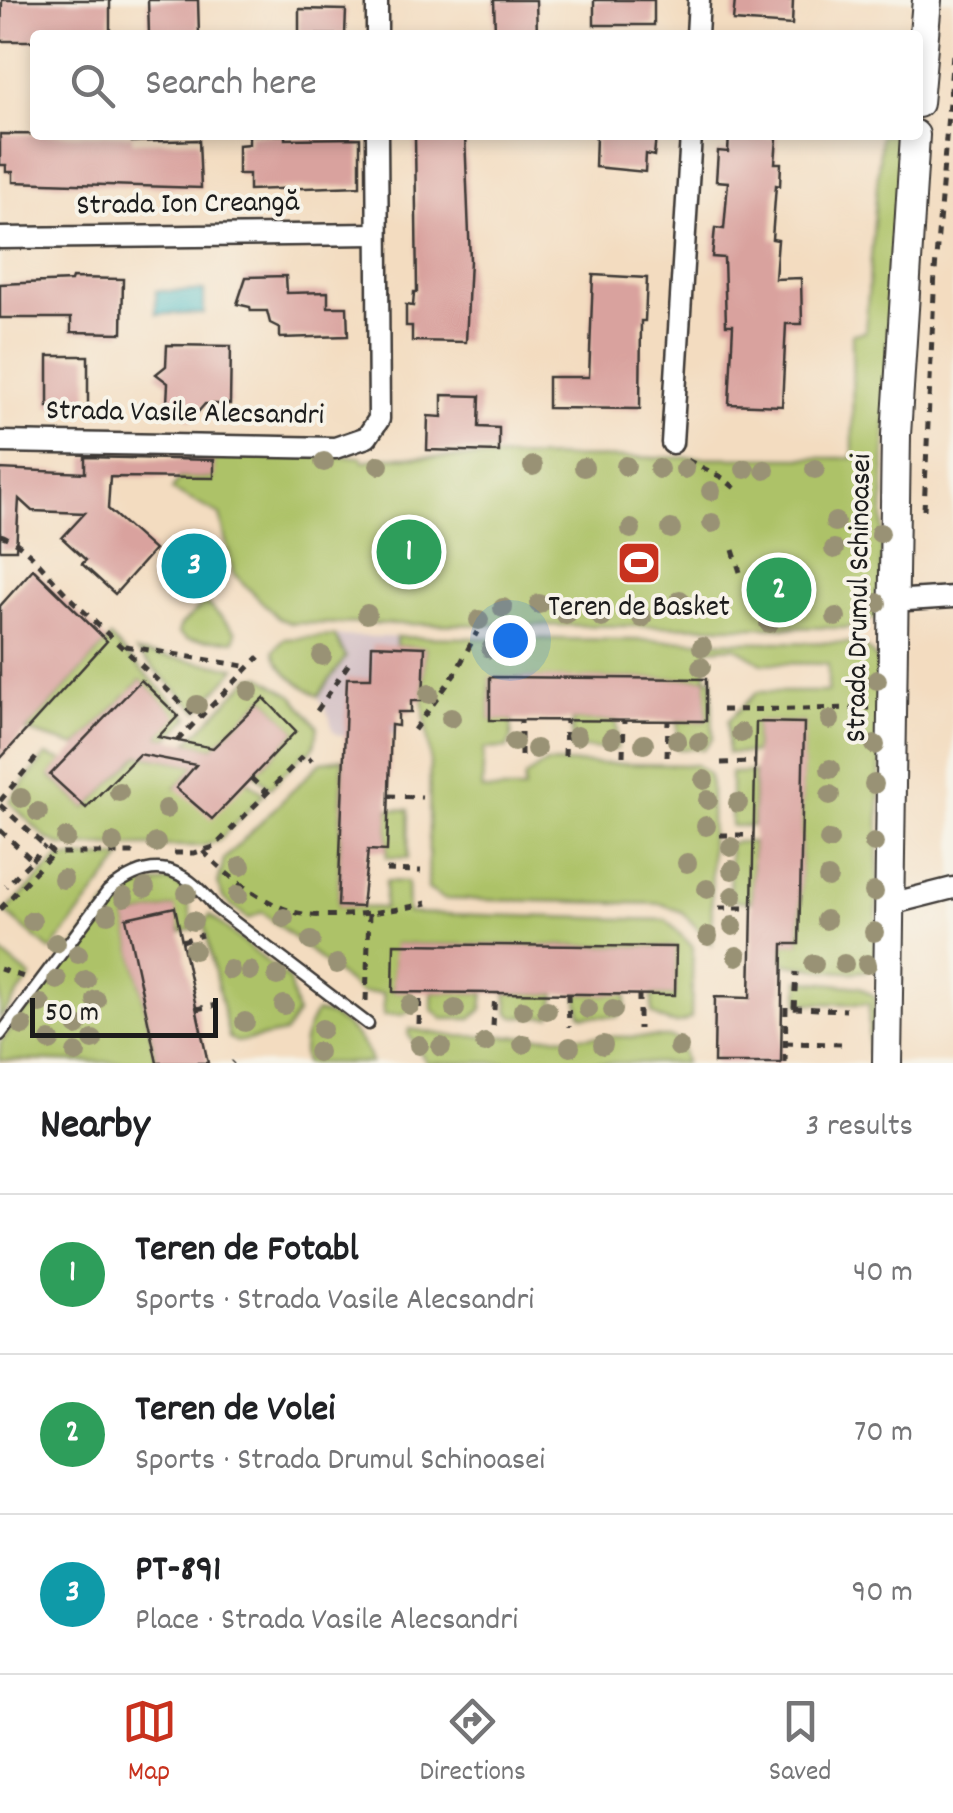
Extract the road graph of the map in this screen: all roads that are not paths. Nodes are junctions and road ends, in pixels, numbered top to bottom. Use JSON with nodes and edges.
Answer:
{"nodes":[{"id":1,"x":377,"y":0,"type":"edge"},
{"id":2,"x":699,"y":0,"type":"edge"},
{"id":3,"x":926,"y":0,"type":"edge"},
{"id":4,"x":377,"y":30,"type":"edge"},
{"id":5,"x":697,"y":30,"type":"edge"},
{"id":6,"x":923,"y":39,"type":"edge"},
{"id":7,"x":377,"y":140,"type":"edge"},
{"id":8,"x":691,"y":140,"type":"edge"},
{"id":9,"x":916,"y":140,"type":"edge"},
{"id":10,"x":377,"y":234,"type":"junction"},
{"id":11,"x":0,"y":238,"type":"edge"},
{"id":12,"x":0,"y":442,"type":"edge"},
{"id":13,"x":672,"y":443,"type":"road end"},
{"id":14,"x":953,"y":597,"type":"edge"},
{"id":15,"x":892,"y":600,"type":"junction"},
{"id":16,"x":953,"y":888,"type":"edge"},
{"id":17,"x":890,"y":904,"type":"junction"},
{"id":18,"x":368,"y":1024,"type":"road end"},
{"id":19,"x":0,"y":1035,"type":"edge"},
{"id":20,"x":887,"y":1063,"type":"edge"}],
"edges":[{"from":1,"to":4,"type":"street"},
{"from":2,"to":5,"type":"street"},
{"from":3,"to":6,"type":"street"},
{"from":7,"to":10,"type":"street"},
{"from":8,"to":13,"type":"street"},
{"from":9,"to":15,"type":"street","name":"Strada Drumul Schinoasei"},
{"from":10,"to":11,"type":"street","name":"Strada Ion Creangă"},
{"from":10,"to":12,"type":"street","name":"Strada Vasile Alecsandri"},
{"from":14,"to":15,"type":"street"},
{"from":15,"to":17,"type":"street","name":"Strada Drumul Schinoasei"},
{"from":16,"to":17,"type":"street"},
{"from":17,"to":20,"type":"street","name":"Strada Drumul Schinoasei"},
{"from":18,"to":19,"type":"lane"}]}
